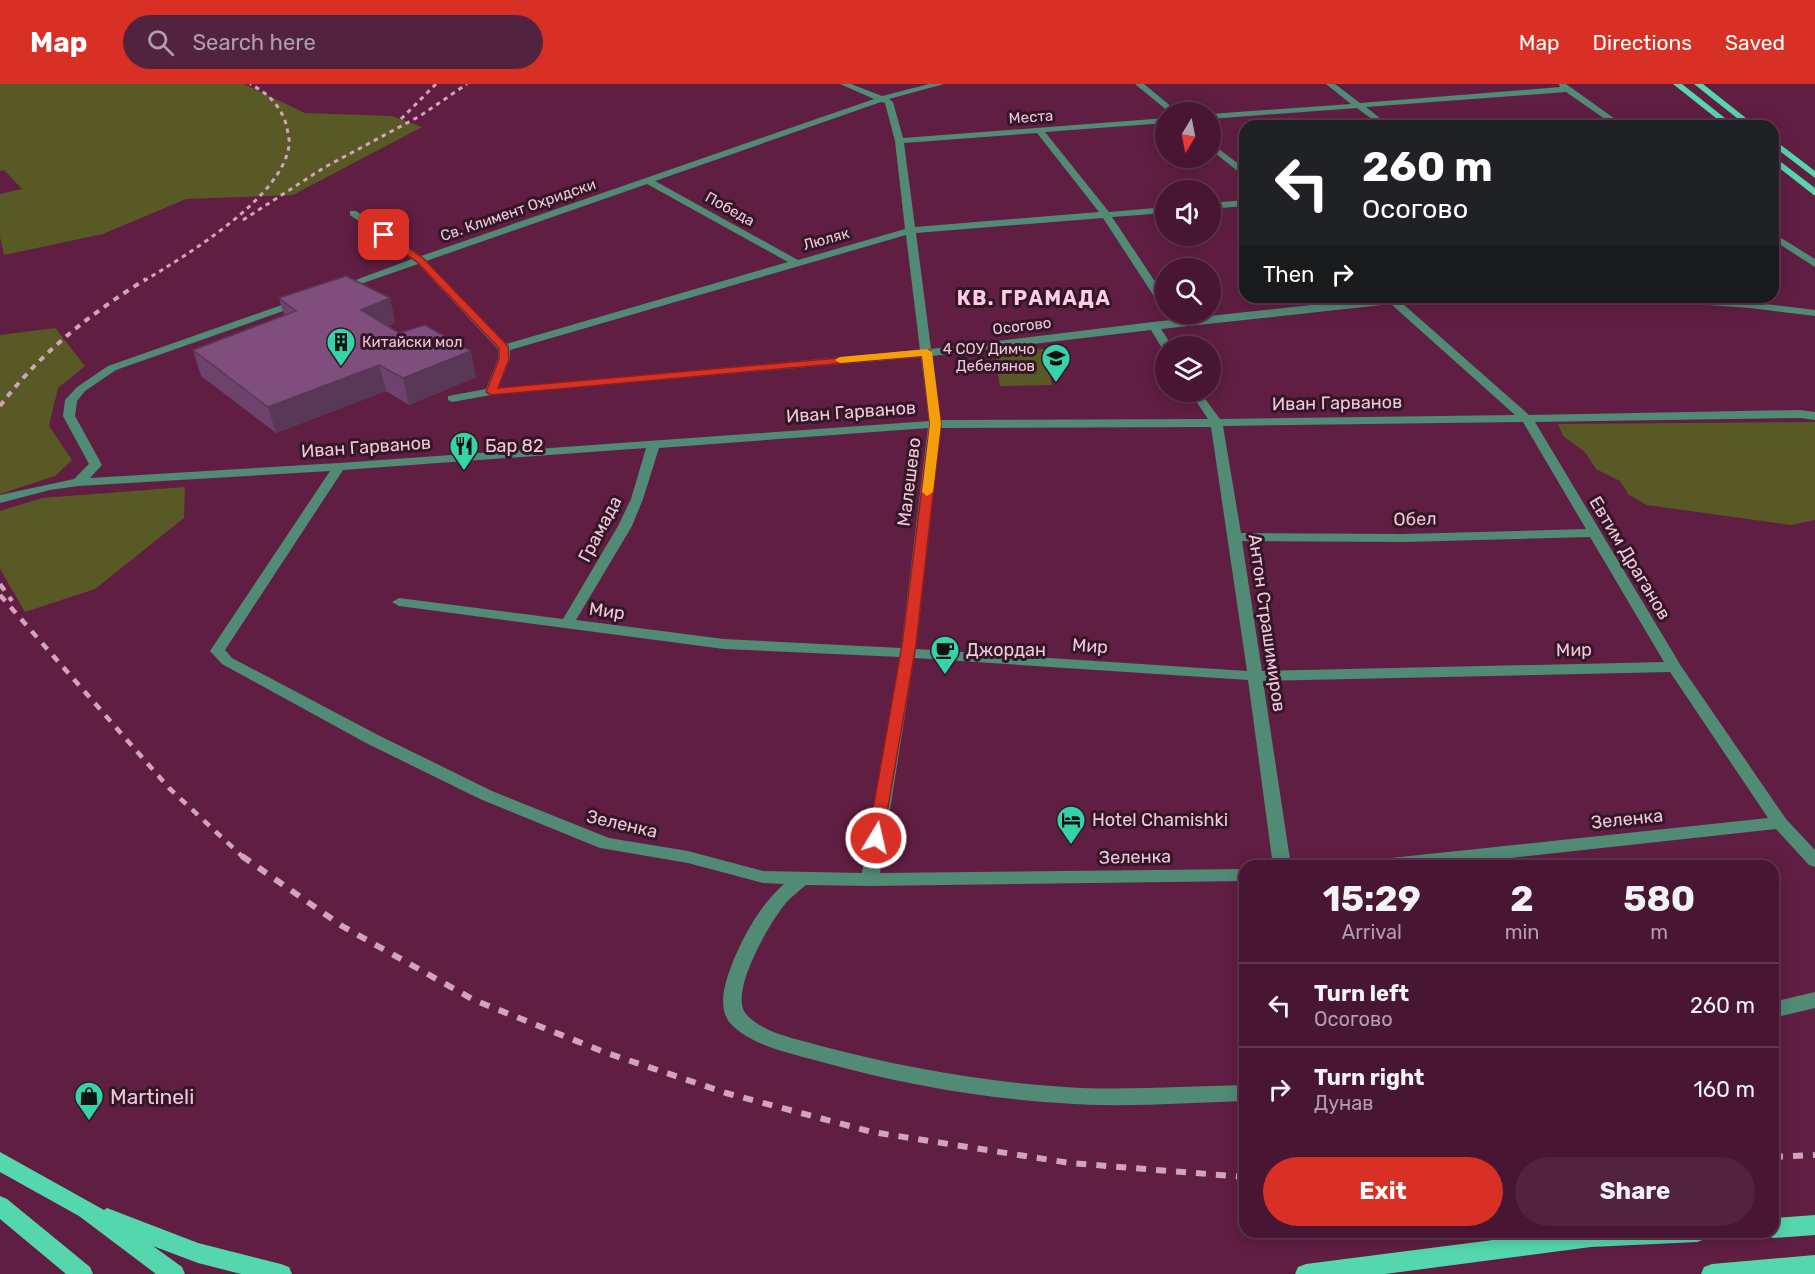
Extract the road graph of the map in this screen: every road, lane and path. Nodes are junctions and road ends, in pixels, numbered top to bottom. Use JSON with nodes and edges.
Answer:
{"nodes":[{"id":1,"x":844,"y":84,"type":"edge"},
{"id":2,"x":940,"y":84,"type":"edge"},
{"id":3,"x":1139,"y":84,"type":"edge"},
{"id":4,"x":1330,"y":84,"type":"edge"},
{"id":5,"x":1677,"y":84,"type":"edge"},
{"id":6,"x":1698,"y":84,"type":"edge"},
{"id":7,"x":1565,"y":86,"type":"edge"},
{"id":8,"x":885,"y":99,"type":"junction"},
{"id":9,"x":1162,"y":102,"type":"edge"},
{"id":10,"x":1359,"y":105,"type":"junction"},
{"id":11,"x":1221,"y":116,"type":"edge"},
{"id":12,"x":1378,"y":120,"type":"edge"},
{"id":13,"x":1613,"y":120,"type":"edge"},
{"id":14,"x":1723,"y":120,"type":"edge"},
{"id":15,"x":1744,"y":120,"type":"edge"},
{"id":16,"x":1155,"y":121,"type":"edge"},
{"id":17,"x":1039,"y":130,"type":"junction"},
{"id":18,"x":899,"y":141,"type":"junction"},
{"id":19,"x":1779,"y":147,"type":"edge"},
{"id":20,"x":1221,"y":153,"type":"edge"},
{"id":21,"x":1779,"y":164,"type":"edge"},
{"id":22,"x":1239,"y":169,"type":"edge"},
{"id":23,"x":1815,"y":175,"type":"edge"},
{"id":24,"x":649,"y":181,"type":"junction"},
{"id":25,"x":1815,"y":193,"type":"edge"},
{"id":26,"x":1239,"y":204,"type":"edge"},
{"id":27,"x":1221,"y":205,"type":"edge"},
{"id":28,"x":1155,"y":211,"type":"edge"},
{"id":29,"x":352,"y":213,"type":"dead end"},
{"id":30,"x":1107,"y":216,"type":"junction"},
{"id":31,"x":911,"y":230,"type":"junction"},
{"id":32,"x":1779,"y":240,"type":"edge"},
{"id":33,"x":420,"y":260,"type":"junction"},
{"id":34,"x":797,"y":263,"type":"junction"},
{"id":35,"x":1815,"y":264,"type":"edge"},
{"id":36,"x":333,"y":290,"type":"edge"},
{"id":37,"x":1155,"y":290,"type":"edge"},
{"id":38,"x":311,"y":298,"type":"edge"},
{"id":39,"x":1345,"y":303,"type":"edge"},
{"id":40,"x":1396,"y":303,"type":"edge"},
{"id":41,"x":1734,"y":303,"type":"edge"},
{"id":42,"x":1815,"y":313,"type":"edge"},
{"id":43,"x":1221,"y":314,"type":"edge"},
{"id":44,"x":1156,"y":324,"type":"edge"},
{"id":45,"x":1153,"y":325,"type":"junction"},
{"id":46,"x":1160,"y":336,"type":"edge"},
{"id":47,"x":504,"y":348,"type":"junction"},
{"id":48,"x":927,"y":352,"type":"junction"},
{"id":49,"x":491,"y":392,"type":"junction"},
{"id":50,"x":452,"y":398,"type":"dead end"},
{"id":51,"x":1202,"y":402,"type":"edge"},
{"id":52,"x":1815,"y":416,"type":"edge"},
{"id":53,"x":1527,"y":418,"type":"junction"},
{"id":54,"x":1216,"y":423,"type":"junction"},
{"id":55,"x":935,"y":424,"type":"junction"},
{"id":56,"x":654,"y":444,"type":"junction"},
{"id":57,"x":339,"y":467,"type":"junction"},
{"id":58,"x":78,"y":482,"type":"junction"},
{"id":59,"x":0,"y":499,"type":"edge"},
{"id":60,"x":1595,"y":533,"type":"junction"},
{"id":61,"x":1235,"y":537,"type":"junction"},
{"id":62,"x":399,"y":602,"type":"dead end"},
{"id":63,"x":566,"y":625,"type":"junction"},
{"id":64,"x":908,"y":653,"type":"junction"},
{"id":65,"x":1674,"y":667,"type":"junction"},
{"id":66,"x":1254,"y":676,"type":"junction"},
{"id":67,"x":1780,"y":823,"type":"junction"},
{"id":68,"x":1281,"y":860,"type":"edge"},
{"id":69,"x":1429,"y":860,"type":"edge"},
{"id":70,"x":1815,"y":861,"type":"edge"},
{"id":71,"x":1239,"y":875,"type":"edge"},
{"id":72,"x":803,"y":878,"type":"junction"},
{"id":73,"x":870,"y":880,"type":"junction"},
{"id":74,"x":1815,"y":1000,"type":"edge"},
{"id":75,"x":1779,"y":1009,"type":"edge"},
{"id":76,"x":1239,"y":1093,"type":"edge"},
{"id":77,"x":0,"y":1161,"type":"edge"},
{"id":78,"x":0,"y":1206,"type":"edge"},
{"id":79,"x":86,"y":1209,"type":"junction"},
{"id":80,"x":1815,"y":1225,"type":"edge"},
{"id":81,"x":1779,"y":1227,"type":"edge"},
{"id":82,"x":1583,"y":1238,"type":"edge"},
{"id":83,"x":1815,"y":1265,"type":"edge"},
{"id":84,"x":82,"y":1274,"type":"edge"},
{"id":85,"x":174,"y":1274,"type":"edge"},
{"id":86,"x":281,"y":1274,"type":"edge"},
{"id":87,"x":1305,"y":1274,"type":"edge"},
{"id":88,"x":1712,"y":1274,"type":"edge"}],
"edges":[{"from":1,"to":8,"type":"street"},
{"from":2,"to":8,"type":"street","name":"Св. Климент Охридски"},
{"from":3,"to":9,"type":"street"},
{"from":4,"to":10,"type":"street"},
{"from":5,"to":14,"type":"main road"},
{"from":6,"to":15,"type":"main road"},
{"from":7,"to":10,"type":"street"},
{"from":7,"to":13,"type":"street"},
{"from":8,"to":18,"type":"street","name":"Малешево"},
{"from":8,"to":24,"type":"street","name":"Св. Климент Охридски"},
{"from":10,"to":11,"type":"street"},
{"from":10,"to":12,"type":"street"},
{"from":16,"to":17,"type":"street","name":"Места"},
{"from":17,"to":18,"type":"street","name":"Места"},
{"from":17,"to":30,"type":"street"},
{"from":18,"to":31,"type":"street","name":"Малешево"},
{"from":19,"to":23,"type":"main road"},
{"from":20,"to":22,"type":"street"},
{"from":21,"to":25,"type":"main road"},
{"from":24,"to":33,"type":"street","name":"Св. Климент Охридски"},
{"from":24,"to":34,"type":"street","name":"Победа"},
{"from":26,"to":27,"type":"street"},
{"from":28,"to":30,"type":"street","name":"Люляк"},
{"from":29,"to":33,"type":"street"},
{"from":30,"to":31,"type":"street","name":"Люляк"},
{"from":30,"to":37,"type":"street"},
{"from":31,"to":34,"type":"street","name":"Люляк"},
{"from":31,"to":48,"type":"street","name":"Малешево"},
{"from":32,"to":35,"type":"street"},
{"from":33,"to":36,"type":"street","name":"Св. Климент Охридски"},
{"from":33,"to":47,"type":"street"},
{"from":34,"to":47,"type":"street","name":"Люляк"},
{"from":38,"to":58,"type":"street"},
{"from":39,"to":43,"type":"street","name":"Осогово"},
{"from":40,"to":53,"type":"street","name":"Евтим Драганов"},
{"from":41,"to":42,"type":"street"},
{"from":44,"to":45,"type":"street","name":"Осогово"},
{"from":45,"to":46,"type":"street"},
{"from":45,"to":48,"type":"street","name":"Осогово"},
{"from":47,"to":49,"type":"street"},
{"from":48,"to":49,"type":"street","name":"Осогово"},
{"from":48,"to":55,"type":"street","name":"Малешево"},
{"from":49,"to":50,"type":"street","name":"Осогово"},
{"from":51,"to":54,"type":"street","name":"Антон Страшимиров"},
{"from":52,"to":53,"type":"street","name":"Иван Гарванов"},
{"from":53,"to":54,"type":"street","name":"Иван Гарванов"},
{"from":53,"to":60,"type":"street","name":"Евтим Драганов"},
{"from":54,"to":55,"type":"street","name":"Иван Гарванов"},
{"from":54,"to":61,"type":"street","name":"Антон Страшимиров"},
{"from":55,"to":56,"type":"street","name":"Иван Гарванов"},
{"from":55,"to":64,"type":"street","name":"Малешево"},
{"from":56,"to":57,"type":"street","name":"Иван Гарванов"},
{"from":56,"to":63,"type":"street","name":"Грамада"},
{"from":57,"to":58,"type":"street","name":"Иван Гарванов"},
{"from":57,"to":72,"type":"street","name":"Зеленка"},
{"from":58,"to":59,"type":"street","name":"Иван Гарванов"},
{"from":60,"to":61,"type":"street","name":"Обел"},
{"from":60,"to":65,"type":"street","name":"Евтим Драганов"},
{"from":61,"to":66,"type":"street","name":"Антон Страшимиров"},
{"from":62,"to":63,"type":"street","name":"Мир"},
{"from":63,"to":64,"type":"street","name":"Мир"},
{"from":64,"to":66,"type":"street","name":"Мир"},
{"from":64,"to":73,"type":"street","name":"Малешево"},
{"from":65,"to":66,"type":"street","name":"Мир"},
{"from":65,"to":67,"type":"street","name":"Евтим Драганов"},
{"from":66,"to":68,"type":"street","name":"Антон Страшимиров"},
{"from":67,"to":69,"type":"street","name":"Зеленка"},
{"from":67,"to":70,"type":"street","name":"Евтим Драганов"},
{"from":71,"to":73,"type":"street","name":"Зеленка"},
{"from":72,"to":73,"type":"street","name":"Зеленка"},
{"from":72,"to":76,"type":"street"},
{"from":74,"to":75,"type":"street"},
{"from":77,"to":79,"type":"main road"},
{"from":78,"to":84,"type":"main road"},
{"from":79,"to":85,"type":"main road"},
{"from":79,"to":86,"type":"main road"},
{"from":80,"to":81,"type":"main road"},
{"from":82,"to":87,"type":"main road"},
{"from":83,"to":88,"type":"main road"}]}
